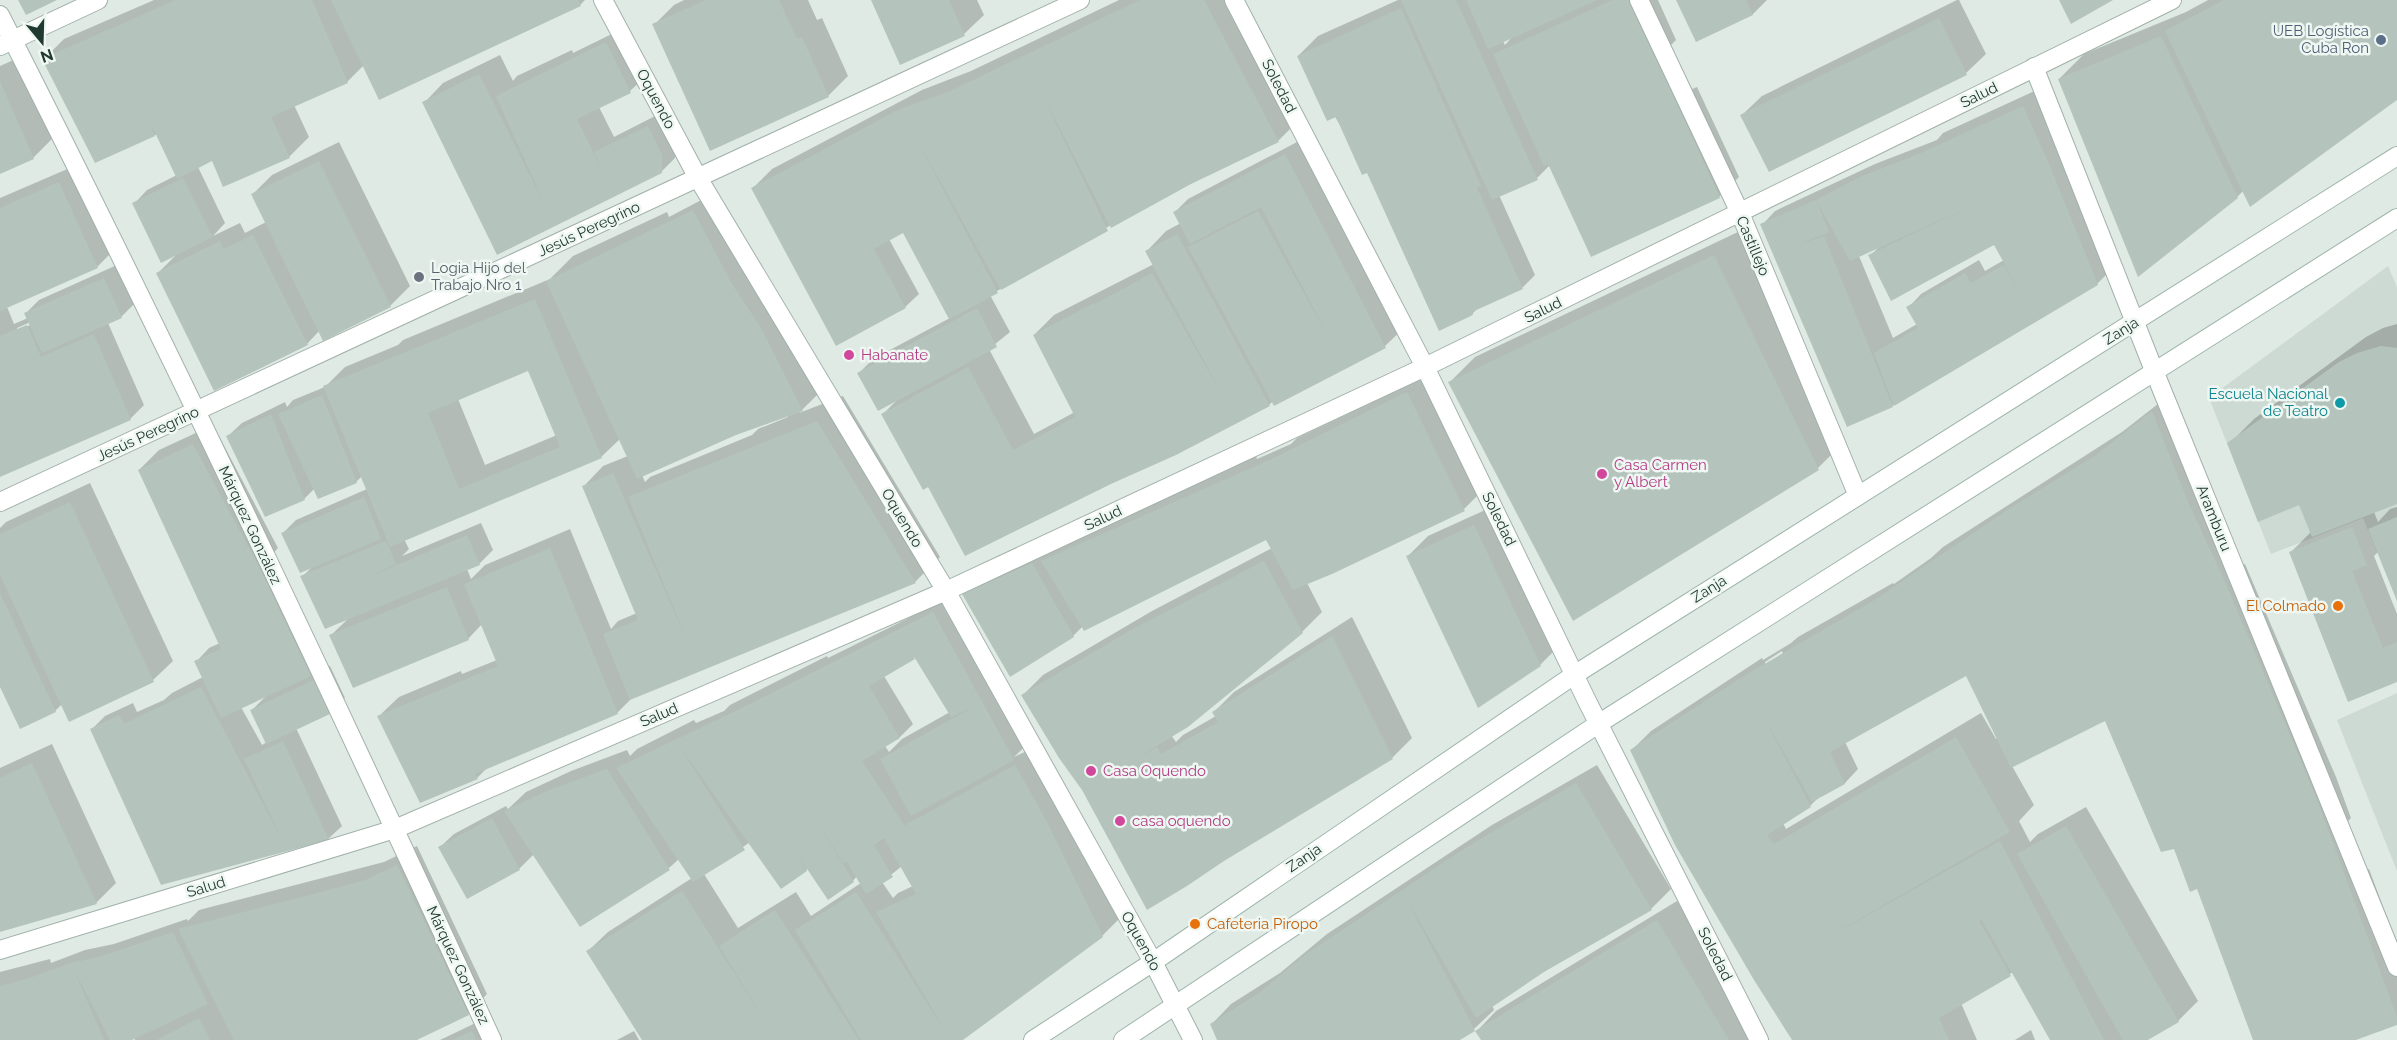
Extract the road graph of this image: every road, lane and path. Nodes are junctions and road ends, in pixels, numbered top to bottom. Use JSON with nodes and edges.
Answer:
{"nodes":[{"id":1,"x":98,"y":0,"type":"edge"},
{"id":2,"x":603,"y":0,"type":"edge"},
{"id":3,"x":1080,"y":0,"type":"edge"},
{"id":4,"x":1234,"y":0,"type":"edge"},
{"id":5,"x":1639,"y":0,"type":"edge"},
{"id":6,"x":2172,"y":0,"type":"edge"},
{"id":7,"x":0,"y":15,"type":"edge"},
{"id":8,"x":6,"y":43,"type":"edge"},
{"id":9,"x":2034,"y":67,"type":"junction"},
{"id":10,"x":2397,"y":156,"type":"edge"},
{"id":11,"x":698,"y":178,"type":"junction"},
{"id":12,"x":1740,"y":213,"type":"junction"},
{"id":13,"x":2397,"y":218,"type":"edge"},
{"id":14,"x":2135,"y":323,"type":"junction"},
{"id":15,"x":1425,"y":367,"type":"junction"},
{"id":16,"x":2155,"y":373,"type":"junction"},
{"id":17,"x":196,"y":411,"type":"junction"},
{"id":18,"x":1858,"y":495,"type":"junction"},
{"id":19,"x":0,"y":502,"type":"edge"},
{"id":20,"x":946,"y":591,"type":"junction"},
{"id":21,"x":1574,"y":675,"type":"junction"},
{"id":22,"x":1598,"y":724,"type":"junction"},
{"id":23,"x":395,"y":829,"type":"junction"},
{"id":24,"x":0,"y":951,"type":"edge"},
{"id":25,"x":1153,"y":962,"type":"junction"},
{"id":26,"x":2397,"y":967,"type":"edge"},
{"id":27,"x":1176,"y":1005,"type":"junction"},
{"id":28,"x":492,"y":1040,"type":"edge"},
{"id":29,"x":1033,"y":1040,"type":"edge"},
{"id":30,"x":1123,"y":1040,"type":"edge"},
{"id":31,"x":1192,"y":1040,"type":"edge"},
{"id":32,"x":1759,"y":1040,"type":"edge"}],
"edges":[{"from":1,"to":8,"type":"street"},
{"from":2,"to":11,"type":"street","name":"Oquendo"},
{"from":3,"to":11,"type":"street","name":"Jesús Peregrino"},
{"from":4,"to":15,"type":"street","name":"Soledad"},
{"from":5,"to":12,"type":"street","name":"Castillejo"},
{"from":6,"to":9,"type":"street","name":"Salud"},
{"from":7,"to":8,"type":"street","name":"Márquez González"},
{"from":8,"to":17,"type":"street","name":"Márquez González"},
{"from":9,"to":12,"type":"street","name":"Salud"},
{"from":9,"to":14,"type":"street","name":"Aramburu"},
{"from":10,"to":14,"type":"street","name":"Zanja"},
{"from":11,"to":17,"type":"street","name":"Jesús Peregrino"},
{"from":11,"to":20,"type":"street","name":"Oquendo"},
{"from":12,"to":15,"type":"street","name":"Salud"},
{"from":12,"to":18,"type":"street","name":"Castillejo"},
{"from":13,"to":16,"type":"street"},
{"from":14,"to":16,"type":"street","name":"Aramburu"},
{"from":14,"to":18,"type":"street","name":"Zanja"},
{"from":15,"to":20,"type":"street","name":"Salud"},
{"from":15,"to":21,"type":"street","name":"Soledad"},
{"from":16,"to":22,"type":"street"},
{"from":16,"to":26,"type":"street","name":"Aramburu"},
{"from":17,"to":19,"type":"street","name":"Jesús Peregrino"},
{"from":17,"to":23,"type":"street","name":"Márquez González"},
{"from":18,"to":21,"type":"street","name":"Zanja"},
{"from":20,"to":23,"type":"street","name":"Salud"},
{"from":20,"to":25,"type":"street","name":"Oquendo"},
{"from":21,"to":22,"type":"street","name":"Soledad"},
{"from":21,"to":25,"type":"street","name":"Zanja"},
{"from":22,"to":27,"type":"street"},
{"from":22,"to":32,"type":"street","name":"Soledad"},
{"from":23,"to":24,"type":"street","name":"Salud"},
{"from":23,"to":28,"type":"street","name":"Márquez González"},
{"from":25,"to":27,"type":"street","name":"Oquendo"},
{"from":25,"to":29,"type":"street","name":"Zanja"},
{"from":27,"to":30,"type":"street"},
{"from":27,"to":31,"type":"street","name":"Oquendo"}]}
